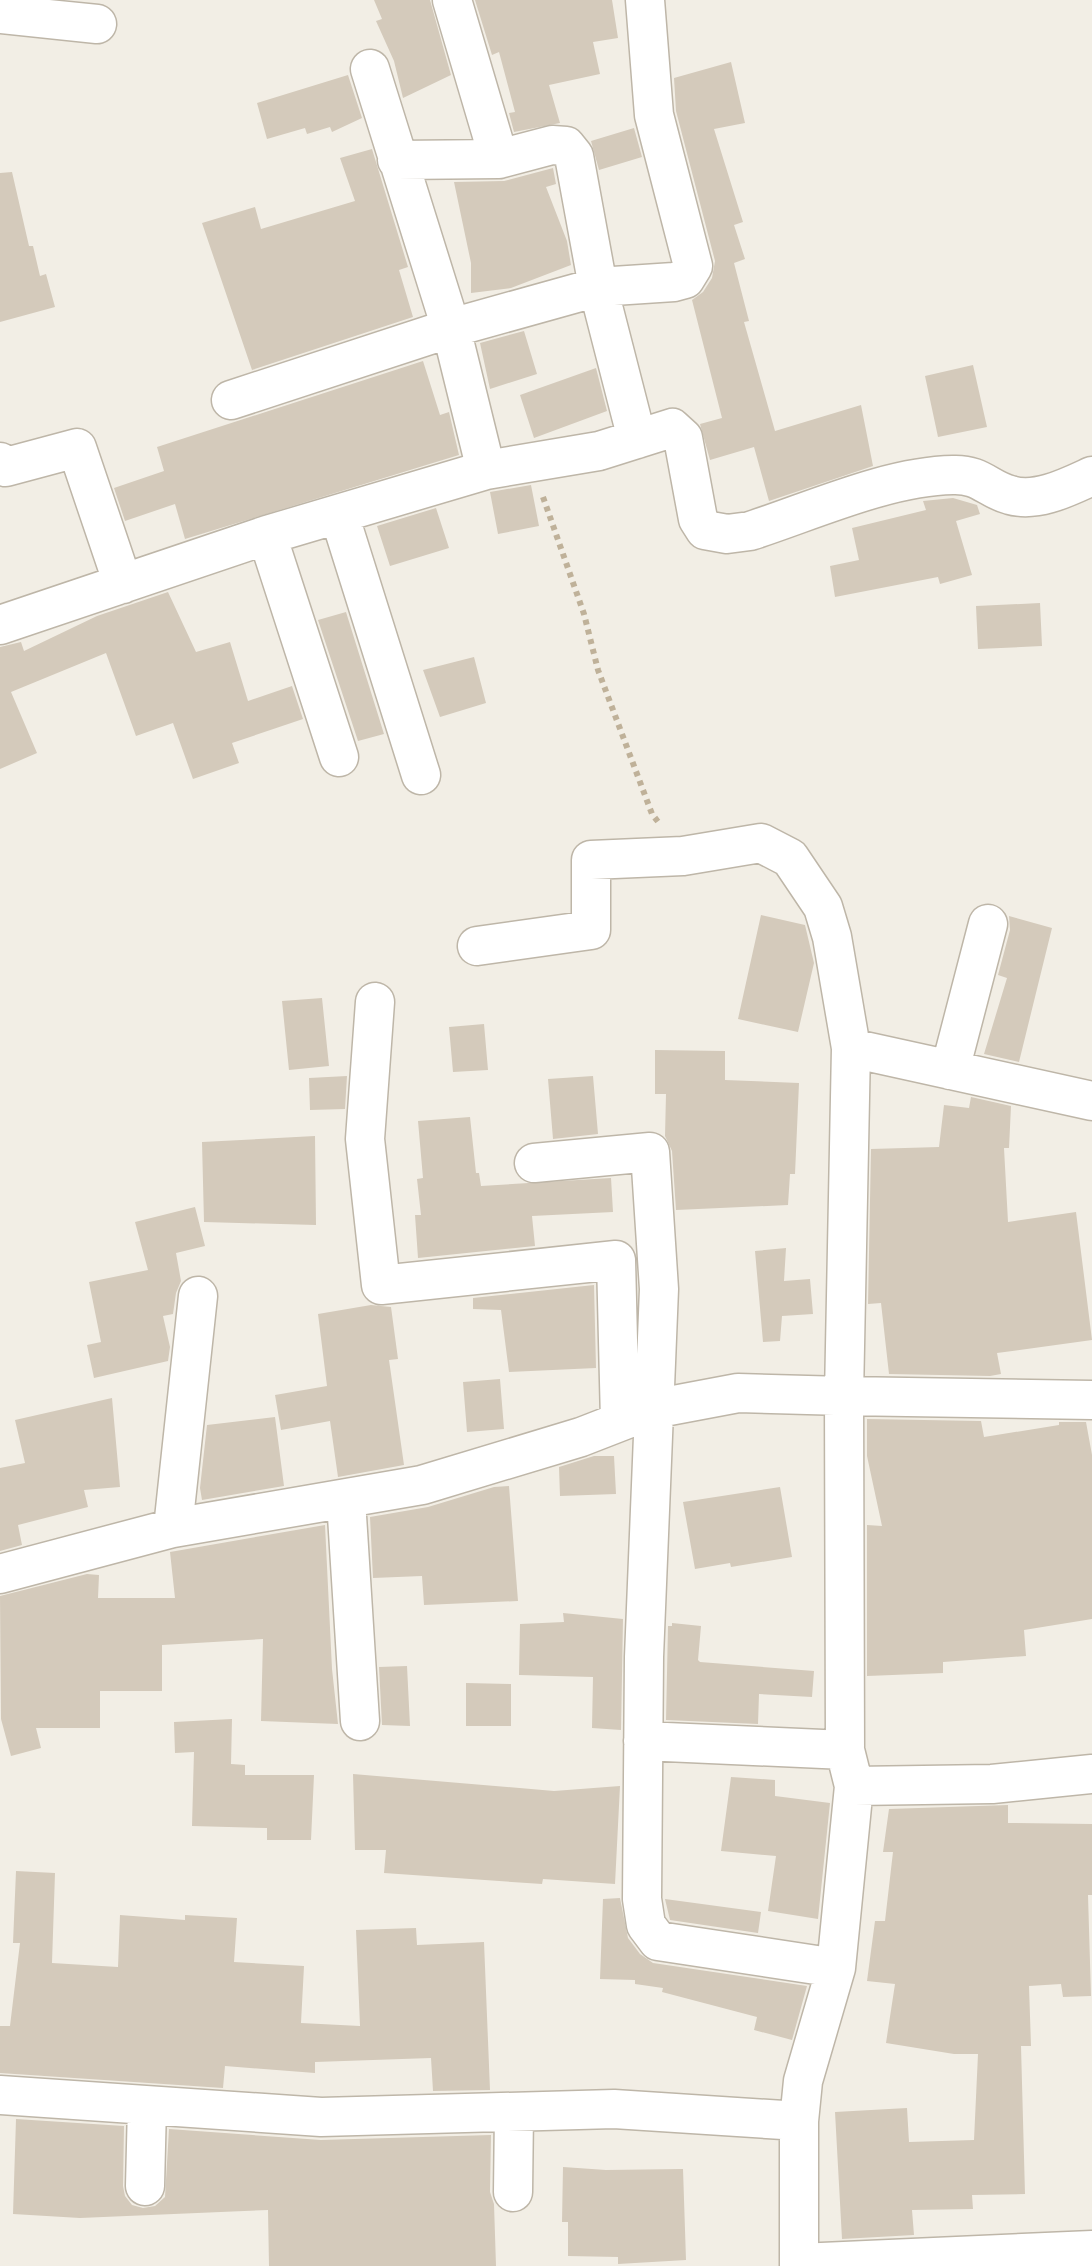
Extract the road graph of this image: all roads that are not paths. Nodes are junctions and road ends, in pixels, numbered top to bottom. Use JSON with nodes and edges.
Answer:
{"nodes":[{"id":1,"x":452,"y":0,"type":"edge"},
{"id":2,"x":645,"y":0,"type":"edge"},
{"id":3,"x":0,"y":14,"type":"edge"},
{"id":4,"x":97,"y":24,"type":"dead end"},
{"id":5,"x":370,"y":69,"type":"dead end"},
{"id":6,"x":500,"y":159,"type":"junction"},
{"id":7,"x":397,"y":160,"type":"junction"},
{"id":8,"x":598,"y":286,"type":"junction"},
{"id":9,"x":452,"y":328,"type":"junction"},
{"id":10,"x":231,"y":400,"type":"dead end"},
{"id":11,"x":637,"y":439,"type":"junction"},
{"id":12,"x":0,"y":462,"type":"edge"},
{"id":13,"x":486,"y":470,"type":"junction"},
{"id":14,"x":1092,"y":476,"type":"edge"},
{"id":15,"x":339,"y":514,"type":"junction"},
{"id":16,"x":266,"y":535,"type":"junction"},
{"id":17,"x":123,"y":584,"type":"junction"},
{"id":18,"x":0,"y":625,"type":"edge"},
{"id":19,"x":339,"y":757,"type":"dead end"},
{"id":20,"x":420,"y":775,"type":"dead end"},
{"id":21,"x":988,"y":924,"type":"dead end"},
{"id":22,"x":477,"y":946,"type":"dead end"},
{"id":23,"x":376,"y":1002,"type":"dead end"},
{"id":24,"x":851,"y":1048,"type":"junction"},
{"id":25,"x":950,"y":1070,"type":"junction"},
{"id":26,"x":1092,"y":1100,"type":"edge"},
{"id":27,"x":534,"y":1162,"type":"dead end"},
{"id":28,"x":198,"y":1296,"type":"dead end"},
{"id":29,"x":844,"y":1396,"type":"junction"},
{"id":30,"x":1092,"y":1400,"type":"edge"},
{"id":31,"x":637,"y":1415,"type":"junction"},
{"id":32,"x":346,"y":1500,"type":"junction"},
{"id":33,"x":173,"y":1528,"type":"junction"},
{"id":34,"x":0,"y":1574,"type":"edge"},
{"id":35,"x":360,"y":1721,"type":"dead end"},
{"id":36,"x":643,"y":1742,"type":"junction"},
{"id":37,"x":846,"y":1750,"type":"junction"},
{"id":38,"x":1092,"y":1774,"type":"edge"},
{"id":39,"x":854,"y":1786,"type":"junction"},
{"id":40,"x":836,"y":1968,"type":"junction"},
{"id":41,"x":0,"y":2095,"type":"edge"},
{"id":42,"x":147,"y":2106,"type":"junction"},
{"id":43,"x":514,"y":2112,"type":"junction"},
{"id":44,"x":799,"y":2121,"type":"junction"},
{"id":45,"x":145,"y":2186,"type":"dead end"},
{"id":46,"x":513,"y":2192,"type":"dead end"},
{"id":47,"x":1092,"y":2250,"type":"edge"},
{"id":48,"x":799,"y":2265,"type":"edge"}],
"edges":[{"from":1,"to":6,"type":"street"},
{"from":2,"to":8,"type":"street"},
{"from":3,"to":4,"type":"street"},
{"from":5,"to":7,"type":"street"},
{"from":6,"to":7,"type":"street"},
{"from":6,"to":8,"type":"street"},
{"from":7,"to":9,"type":"street"},
{"from":8,"to":9,"type":"street"},
{"from":8,"to":11,"type":"street"},
{"from":9,"to":10,"type":"street"},
{"from":9,"to":13,"type":"street"},
{"from":11,"to":13,"type":"street"},
{"from":11,"to":14,"type":"street"},
{"from":12,"to":17,"type":"street"},
{"from":13,"to":15,"type":"street"},
{"from":15,"to":16,"type":"street"},
{"from":15,"to":20,"type":"street"},
{"from":16,"to":17,"type":"street"},
{"from":16,"to":19,"type":"street"},
{"from":17,"to":18,"type":"street"},
{"from":21,"to":25,"type":"street"},
{"from":22,"to":24,"type":"street"},
{"from":23,"to":31,"type":"street"},
{"from":24,"to":25,"type":"street"},
{"from":24,"to":29,"type":"street"},
{"from":25,"to":26,"type":"street"},
{"from":27,"to":31,"type":"street"},
{"from":28,"to":33,"type":"street"},
{"from":29,"to":30,"type":"street"},
{"from":29,"to":31,"type":"street"},
{"from":29,"to":37,"type":"street"},
{"from":31,"to":32,"type":"street"},
{"from":31,"to":36,"type":"street"},
{"from":32,"to":33,"type":"street"},
{"from":32,"to":35,"type":"street"},
{"from":33,"to":34,"type":"street"},
{"from":36,"to":37,"type":"street"},
{"from":36,"to":40,"type":"street"},
{"from":37,"to":39,"type":"street"},
{"from":38,"to":39,"type":"street"},
{"from":39,"to":40,"type":"street"},
{"from":40,"to":44,"type":"street"},
{"from":41,"to":42,"type":"street"},
{"from":42,"to":43,"type":"street"},
{"from":42,"to":45,"type":"street"},
{"from":43,"to":44,"type":"street"},
{"from":43,"to":46,"type":"street"},
{"from":44,"to":48,"type":"street"},
{"from":47,"to":48,"type":"street"}]}
